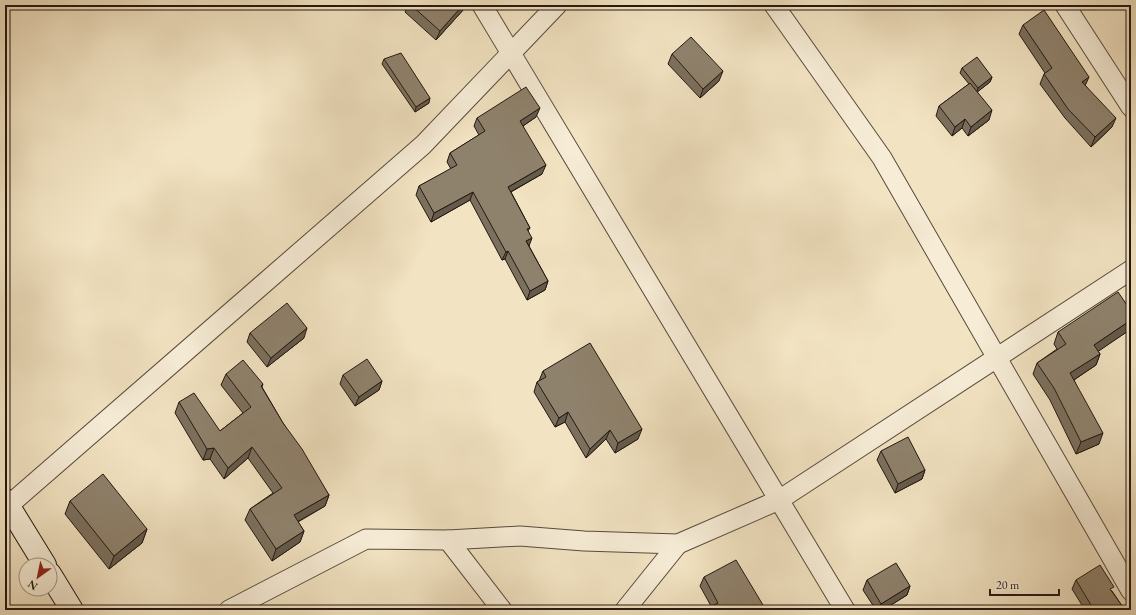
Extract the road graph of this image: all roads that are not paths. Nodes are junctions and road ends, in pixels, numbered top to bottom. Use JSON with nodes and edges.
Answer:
{"nodes":[{"id":1,"x":482,"y":5,"type":"edge"},
{"id":2,"x":557,"y":5,"type":"edge"},
{"id":3,"x":774,"y":5,"type":"edge"},
{"id":4,"x":1065,"y":5,"type":"edge"},
{"id":5,"x":511,"y":53,"type":"junction"},
{"id":6,"x":1131,"y":107,"type":"edge"},
{"id":7,"x":1131,"y":270,"type":"edge"},
{"id":8,"x":997,"y":358,"type":"junction"},
{"id":9,"x":779,"y":500,"type":"junction"},
{"id":10,"x":7,"y":503,"type":"edge"},
{"id":11,"x":448,"y":540,"type":"junction"},
{"id":12,"x":678,"y":544,"type":"junction"},
{"id":13,"x":40,"y":557,"type":"edge"},
{"id":14,"x":58,"y":587,"type":"edge"},
{"id":15,"x":1131,"y":591,"type":"edge"},
{"id":16,"x":72,"y":610,"type":"edge"},
{"id":17,"x":229,"y":610,"type":"edge"},
{"id":18,"x":502,"y":610,"type":"edge"},
{"id":19,"x":625,"y":610,"type":"edge"},
{"id":20,"x":845,"y":610,"type":"edge"}],
"edges":[{"from":1,"to":5,"type":"street"},
{"from":2,"to":5,"type":"street"},
{"from":3,"to":8,"type":"street"},
{"from":4,"to":6,"type":"street"},
{"from":5,"to":9,"type":"street"},
{"from":5,"to":10,"type":"street"},
{"from":7,"to":8,"type":"street"},
{"from":8,"to":9,"type":"street"},
{"from":8,"to":15,"type":"street"},
{"from":9,"to":12,"type":"street"},
{"from":9,"to":20,"type":"street"},
{"from":10,"to":13,"type":"main road"},
{"from":11,"to":12,"type":"street"},
{"from":11,"to":17,"type":"street"},
{"from":11,"to":18,"type":"street"},
{"from":12,"to":19,"type":"street"},
{"from":14,"to":16,"type":"main road"}]}
